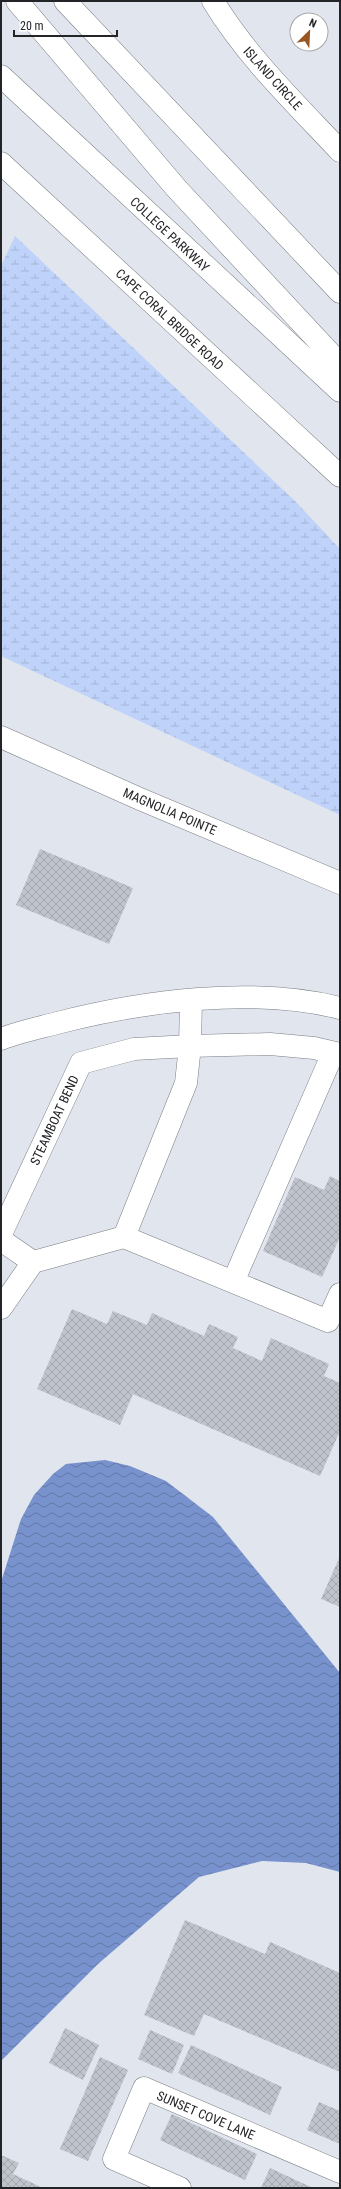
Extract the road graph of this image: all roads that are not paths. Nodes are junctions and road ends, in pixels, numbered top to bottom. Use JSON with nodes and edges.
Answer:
{"nodes":[{"id":1,"x":17,"y":1,"type":"edge"},
{"id":2,"x":65,"y":1,"type":"edge"},
{"id":3,"x":213,"y":1,"type":"edge"},
{"id":4,"x":1,"y":76,"type":"edge"},
{"id":5,"x":340,"y":151,"type":"edge"},
{"id":6,"x":1,"y":162,"type":"edge"},
{"id":7,"x":340,"y":292,"type":"edge"},
{"id":8,"x":340,"y":364,"type":"edge"},
{"id":9,"x":340,"y":391,"type":"edge"},
{"id":10,"x":340,"y":476,"type":"edge"},
{"id":11,"x":1,"y":737,"type":"edge"},
{"id":12,"x":340,"y":883,"type":"edge"},
{"id":13,"x":191,"y":1000,"type":"junction"},
{"id":14,"x":340,"y":1008,"type":"edge"},
{"id":15,"x":1,"y":1039,"type":"edge"},
{"id":16,"x":190,"y":1046,"type":"junction"},
{"id":17,"x":337,"y":1053,"type":"edge"},
{"id":18,"x":1,"y":1234,"type":"edge"},
{"id":19,"x":124,"y":1237,"type":"junction"},
{"id":20,"x":1,"y":1240,"type":"edge"},
{"id":21,"x":33,"y":1262,"type":"junction"},
{"id":22,"x":233,"y":1282,"type":"junction"},
{"id":23,"x":340,"y":1294,"type":"edge"},
{"id":24,"x":1,"y":1308,"type":"edge"},
{"id":25,"x":340,"y":2172,"type":"edge"},
{"id":26,"x":180,"y":2188,"type":"edge"}],
"edges":[{"from":1,"to":8,"type":"main road"},
{"from":2,"to":7,"type":"main road"},
{"from":3,"to":5,"type":"main road","name":"ISLAND CIRCLE"},
{"from":4,"to":9,"type":"main road","name":"COLLEGE PARKWAY"},
{"from":6,"to":10,"type":"main road","name":"CAPE CORAL BRIDGE ROAD"},
{"from":11,"to":12,"type":"main road","name":"MAGNOLIA POINTE"},
{"from":13,"to":14,"type":"main road"},
{"from":13,"to":15,"type":"main road"},
{"from":13,"to":16,"type":"main road"},
{"from":16,"to":17,"type":"main road","name":"STEAMBOAT BEND"},
{"from":16,"to":18,"type":"main road","name":"STEAMBOAT BEND"},
{"from":16,"to":19,"type":"main road"},
{"from":17,"to":22,"type":"main road","name":"STEAMBOAT BEND"},
{"from":19,"to":21,"type":"main road"},
{"from":19,"to":22,"type":"main road"},
{"from":20,"to":21,"type":"main road"},
{"from":21,"to":24,"type":"main road"},
{"from":22,"to":23,"type":"main road"},
{"from":25,"to":26,"type":"main road","name":"SUNSET COVE LANE"}]}
